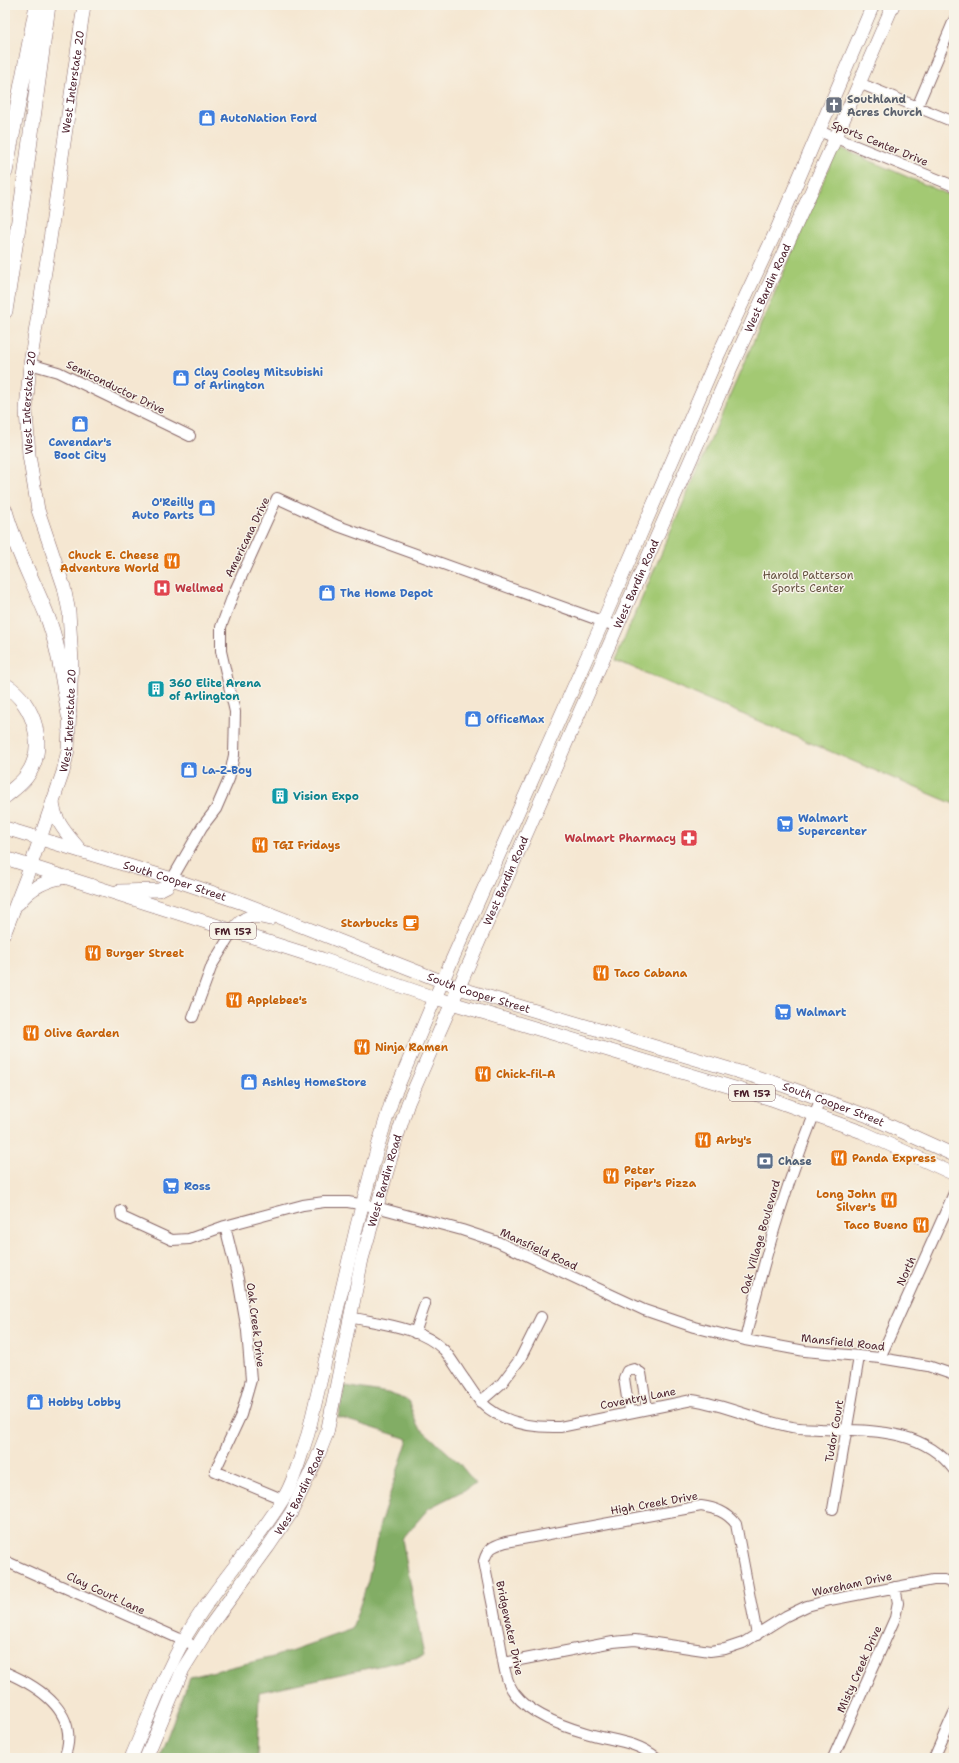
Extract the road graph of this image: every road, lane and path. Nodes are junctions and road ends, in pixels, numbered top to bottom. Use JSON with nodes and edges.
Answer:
{"nodes":[{"id":1,"x":37,"y":5,"type":"edge"},
{"id":2,"x":48,"y":5,"type":"edge"},
{"id":3,"x":84,"y":5,"type":"edge"},
{"id":4,"x":873,"y":5,"type":"edge"},
{"id":5,"x":893,"y":5,"type":"edge"},
{"id":6,"x":954,"y":20,"type":"edge"},
{"id":7,"x":860,"y":83,"type":"junction"},
{"id":8,"x":917,"y":106,"type":"junction"},
{"id":9,"x":954,"y":122,"type":"edge"},
{"id":10,"x":819,"y":131,"type":"junction"},
{"id":11,"x":836,"y":137,"type":"junction"},
{"id":12,"x":5,"y":172,"type":"edge"},
{"id":13,"x":954,"y":186,"type":"edge"},
{"id":14,"x":5,"y":311,"type":"edge"},
{"id":15,"x":30,"y":364,"type":"junction"},
{"id":16,"x":714,"y":364,"type":"junction"},
{"id":17,"x":730,"y":370,"type":"junction"},
{"id":18,"x":190,"y":436,"type":"dead end"},
{"id":19,"x":5,"y":511,"type":"edge"},
{"id":20,"x":602,"y":621,"type":"junction"},
{"id":21,"x":618,"y":627,"type":"junction"},
{"id":22,"x":5,"y":685,"type":"edge"},
{"id":23,"x":69,"y":715,"type":"junction"},
{"id":24,"x":5,"y":796,"type":"edge"},
{"id":25,"x":524,"y":796,"type":"junction"},
{"id":26,"x":53,"y":798,"type":"junction"},
{"id":27,"x":540,"y":802,"type":"junction"},
{"id":28,"x":5,"y":828,"type":"edge"},
{"id":29,"x":39,"y":838,"type":"junction"},
{"id":30,"x":81,"y":851,"type":"junction"},
{"id":31,"x":5,"y":858,"type":"edge"},
{"id":32,"x":31,"y":865,"type":"junction"},
{"id":33,"x":68,"y":877,"type":"junction"},
{"id":34,"x":172,"y":879,"type":"junction"},
{"id":35,"x":112,"y":891,"type":"junction"},
{"id":36,"x":13,"y":911,"type":"junction"},
{"id":37,"x":306,"y":928,"type":"junction"},
{"id":38,"x":233,"y":931,"type":"junction"},
{"id":39,"x":5,"y":932,"type":"edge"},
{"id":40,"x":442,"y":982,"type":"junction"},
{"id":41,"x":459,"y":988,"type":"junction"},
{"id":42,"x":435,"y":998,"type":"junction"},
{"id":43,"x":453,"y":1004,"type":"junction"},
{"id":44,"x":194,"y":1017,"type":"dead end"},
{"id":45,"x":821,"y":1098,"type":"junction"},
{"id":46,"x":814,"y":1114,"type":"junction"},
{"id":47,"x":954,"y":1155,"type":"edge"},
{"id":48,"x":954,"y":1174,"type":"edge"},
{"id":49,"x":954,"y":1193,"type":"edge"},
{"id":50,"x":363,"y":1204,"type":"junction"},
{"id":51,"x":376,"y":1207,"type":"junction"},
{"id":52,"x":121,"y":1211,"type":"dead end"},
{"id":53,"x":225,"y":1226,"type":"junction"},
{"id":54,"x":425,"y":1304,"type":"dead end"},
{"id":55,"x":350,"y":1317,"type":"junction"},
{"id":56,"x":541,"y":1317,"type":"dead end"},
{"id":57,"x":415,"y":1333,"type":"junction"},
{"id":58,"x":745,"y":1340,"type":"junction"},
{"id":59,"x":859,"y":1356,"type":"junction"},
{"id":60,"x":880,"y":1358,"type":"junction"},
{"id":61,"x":954,"y":1375,"type":"edge"},
{"id":62,"x":480,"y":1402,"type":"junction"},
{"id":63,"x":647,"y":1408,"type":"junction"},
{"id":64,"x":629,"y":1411,"type":"junction"},
{"id":65,"x":846,"y":1430,"type":"junction"},
{"id":66,"x":954,"y":1470,"type":"edge"},
{"id":67,"x":282,"y":1499,"type":"junction"},
{"id":68,"x":833,"y":1509,"type":"dead end"},
{"id":69,"x":487,"y":1552,"type":"joint"},
{"id":70,"x":5,"y":1561,"type":"edge"},
{"id":71,"x":954,"y":1583,"type":"edge"},
{"id":72,"x":895,"y":1587,"type":"junction"},
{"id":73,"x":757,"y":1635,"type":"junction"},
{"id":74,"x":183,"y":1640,"type":"junction"},
{"id":75,"x":197,"y":1647,"type":"junction"},
{"id":76,"x":504,"y":1663,"type":"junction"},
{"id":77,"x":5,"y":1672,"type":"edge"},
{"id":78,"x":954,"y":1712,"type":"edge"},
{"id":79,"x":64,"y":1758,"type":"edge"},
{"id":80,"x":132,"y":1758,"type":"edge"},
{"id":81,"x":146,"y":1758,"type":"edge"},
{"id":82,"x":657,"y":1758,"type":"edge"},
{"id":83,"x":833,"y":1758,"type":"edge"},
{"id":84,"x":934,"y":1758,"type":"edge"}],
"edges":[{"from":1,"to":12,"type":"highway"},
{"from":2,"to":14,"type":"highway"},
{"from":3,"to":15,"type":"main road","name":"West Interstate 20"},
{"from":4,"to":10,"type":"main road","name":"West Bardin Road"},
{"from":5,"to":7,"type":"main road","name":"West Bardin Road"},
{"from":6,"to":8,"type":"street"},
{"from":7,"to":8,"type":"street"},
{"from":7,"to":11,"type":"main road","name":"West Bardin Road"},
{"from":8,"to":9,"type":"street"},
{"from":10,"to":11,"type":"street","name":"Sports Center Drive"},
{"from":10,"to":16,"type":"main road","name":"West Bardin Road"},
{"from":11,"to":13,"type":"street","name":"Sports Center Drive"},
{"from":11,"to":17,"type":"main road","name":"West Bardin Road"},
{"from":15,"to":18,"type":"street","name":"Semiconductor Drive"},
{"from":15,"to":23,"type":"main road","name":"West Interstate 20"},
{"from":16,"to":17,"type":"main road"},
{"from":16,"to":20,"type":"main road","name":"West Bardin Road"},
{"from":17,"to":21,"type":"main road","name":"West Bardin Road"},
{"from":19,"to":23,"type":"highway"},
{"from":20,"to":21,"type":"street","name":"Americana Drive"},
{"from":20,"to":25,"type":"main road","name":"West Bardin Road"},
{"from":20,"to":34,"type":"street","name":"Americana Drive"},
{"from":21,"to":27,"type":"main road","name":"West Bardin Road"},
{"from":22,"to":24,"type":"highway"},
{"from":23,"to":26,"type":"main road","name":"West Interstate 20"},
{"from":25,"to":27,"type":"main road"},
{"from":25,"to":40,"type":"main road","name":"West Bardin Road"},
{"from":26,"to":29,"type":"main road","name":"West Interstate 20"},
{"from":26,"to":30,"type":"main road"},
{"from":27,"to":41,"type":"main road","name":"West Bardin Road"},
{"from":28,"to":29,"type":"main road","name":"South Cooper Street","number":"FM 157"},
{"from":29,"to":30,"type":"main road","name":"South Cooper Street","number":"FM 157"},
{"from":29,"to":32,"type":"main road","name":"West Interstate 20"},
{"from":30,"to":34,"type":"main road","name":"South Cooper Street","number":"FM 157"},
{"from":31,"to":32,"type":"main road","name":"South Cooper Street","number":"FM 157"},
{"from":32,"to":33,"type":"main road","name":"South Cooper Street","number":"FM 157"},
{"from":32,"to":36,"type":"main road","name":"West Interstate 20"},
{"from":33,"to":35,"type":"main road","name":"South Cooper Street","number":"FM 157"},
{"from":33,"to":36,"type":"main road"},
{"from":34,"to":35,"type":"main road"},
{"from":34,"to":37,"type":"main road","name":"South Cooper Street","number":"FM 157"},
{"from":35,"to":38,"type":"main road","name":"South Cooper Street","number":"FM 157"},
{"from":36,"to":39,"type":"main road","name":"West Interstate 20"},
{"from":37,"to":38,"type":"main road"},
{"from":37,"to":40,"type":"main road","name":"South Cooper Street","number":"FM 157"},
{"from":38,"to":42,"type":"main road","name":"South Cooper Street","number":"FM 157"},
{"from":38,"to":44,"type":"street"},
{"from":40,"to":41,"type":"main road","name":"South Cooper Street","number":"FM 157"},
{"from":40,"to":42,"type":"main road","name":"West Bardin Road"},
{"from":41,"to":43,"type":"main road","name":"West Bardin Road"},
{"from":41,"to":45,"type":"main road","name":"South Cooper Street","number":"FM 157"},
{"from":42,"to":43,"type":"main road","name":"South Cooper Street","number":"FM 157"},
{"from":42,"to":50,"type":"main road","name":"West Bardin Road"},
{"from":43,"to":46,"type":"main road","name":"South Cooper Street","number":"FM 157"},
{"from":43,"to":51,"type":"main road","name":"West Bardin Road"},
{"from":45,"to":46,"type":"street","name":"Oak Village Boulevard"},
{"from":45,"to":47,"type":"main road","name":"South Cooper Street","number":"FM 157"},
{"from":46,"to":48,"type":"main road","name":"South Cooper Street","number":"FM 157"},
{"from":46,"to":58,"type":"street","name":"Oak Village Boulevard"},
{"from":49,"to":60,"type":"street","name":"North"},
{"from":50,"to":51,"type":"street","name":"Mansfield Road"},
{"from":50,"to":53,"type":"street","name":"Mansfield Road"},
{"from":50,"to":67,"type":"main road","name":"West Bardin Road"},
{"from":51,"to":55,"type":"main road","name":"West Bardin Road"},
{"from":51,"to":58,"type":"street","name":"Mansfield Road"},
{"from":52,"to":53,"type":"street","name":"Mansfield Road"},
{"from":53,"to":67,"type":"street","name":"Oak Creek Drive"},
{"from":54,"to":57,"type":"street"},
{"from":55,"to":57,"type":"street","name":"Coventry Lane"},
{"from":55,"to":75,"type":"main road","name":"West Bardin Road"},
{"from":56,"to":62,"type":"street"},
{"from":57,"to":62,"type":"street","name":"Coventry Lane"},
{"from":58,"to":59,"type":"street","name":"Mansfield Road"},
{"from":59,"to":60,"type":"street","name":"Mansfield Road"},
{"from":59,"to":65,"type":"street","name":"Tudor Court"},
{"from":60,"to":61,"type":"street","name":"Mansfield Road"},
{"from":62,"to":64,"type":"street","name":"Coventry Lane"},
{"from":63,"to":64,"type":"street","name":"Coventry Lane"},
{"from":63,"to":64,"type":"street"},
{"from":63,"to":65,"type":"street","name":"Coventry Lane"},
{"from":65,"to":66,"type":"street","name":"Coventry Lane"},
{"from":65,"to":68,"type":"street","name":"Tudor Court"},
{"from":67,"to":74,"type":"main road","name":"West Bardin Road"},
{"from":69,"to":73,"type":"street","name":"High Creek Drive"},
{"from":69,"to":76,"type":"street","name":"Bridgewater Drive"},
{"from":70,"to":74,"type":"street","name":"Clay Court Lane"},
{"from":71,"to":72,"type":"street","name":"Wareham Drive"},
{"from":72,"to":73,"type":"street","name":"Wareham Drive"},
{"from":72,"to":83,"type":"street","name":"Misty Creek Drive"},
{"from":73,"to":76,"type":"street","name":"Wareham Drive"},
{"from":74,"to":75,"type":"street","name":"Clay Court Lane"},
{"from":74,"to":80,"type":"main road","name":"West Bardin Road"},
{"from":75,"to":81,"type":"main road","name":"West Bardin Road"},
{"from":76,"to":82,"type":"street","name":"Bridgewater Drive"},
{"from":77,"to":79,"type":"street"},
{"from":78,"to":84,"type":"street"}]}
